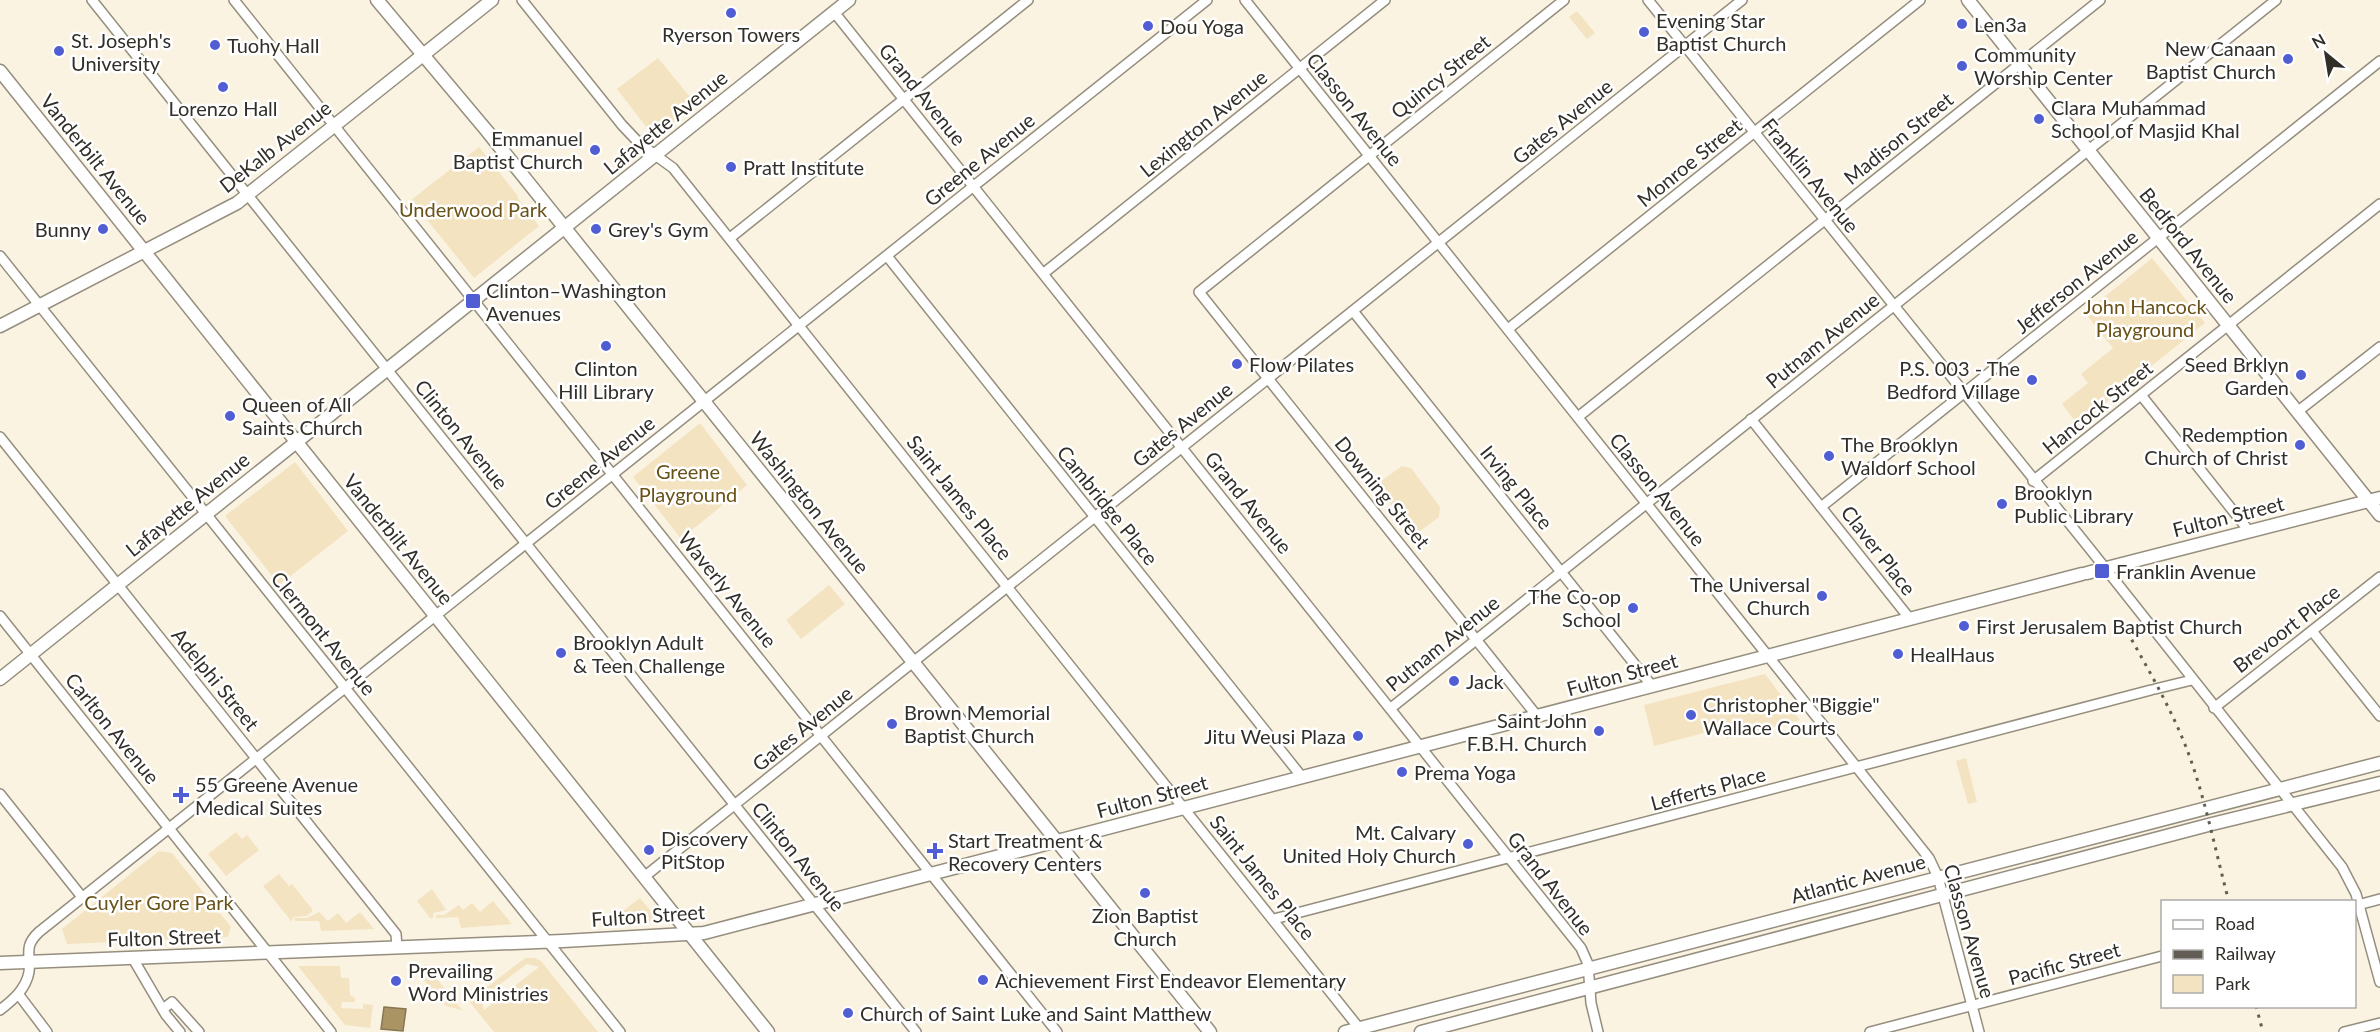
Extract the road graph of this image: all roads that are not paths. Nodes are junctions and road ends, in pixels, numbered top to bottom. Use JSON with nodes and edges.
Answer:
{"nodes":[{"id":1,"x":92,"y":0,"type":"edge"},
{"id":2,"x":234,"y":0,"type":"edge"},
{"id":3,"x":377,"y":0,"type":"edge"},
{"id":4,"x":492,"y":0,"type":"edge"},
{"id":5,"x":522,"y":0,"type":"edge"},
{"id":6,"x":849,"y":0,"type":"edge"},
{"id":7,"x":1028,"y":0,"type":"edge"},
{"id":8,"x":1207,"y":0,"type":"edge"},
{"id":9,"x":1245,"y":0,"type":"edge"},
{"id":10,"x":1385,"y":0,"type":"edge"},
{"id":11,"x":1564,"y":0,"type":"edge"},
{"id":12,"x":1648,"y":0,"type":"edge"},
{"id":13,"x":1742,"y":0,"type":"edge"},
{"id":14,"x":1920,"y":0,"type":"edge"},
{"id":15,"x":1968,"y":0,"type":"edge"},
{"id":16,"x":2100,"y":0,"type":"edge"},
{"id":17,"x":2276,"y":0,"type":"edge"},
{"id":18,"x":834,"y":12,"type":"junction"},
{"id":19,"x":1685,"y":46,"type":"junction"},
{"id":20,"x":423,"y":55,"type":"junction"},
{"id":21,"x":2380,"y":61,"type":"edge"},
{"id":22,"x":2019,"y":64,"type":"junction"},
{"id":23,"x":1299,"y":68,"type":"junction"},
{"id":24,"x":0,"y":71,"type":"edge"},
{"id":25,"x":904,"y":99,"type":"junction"},
{"id":26,"x":334,"y":125,"type":"junction"},
{"id":27,"x":1755,"y":132,"type":"junction"},
{"id":28,"x":2088,"y":150,"type":"junction"},
{"id":29,"x":656,"y":154,"type":"junction"},
{"id":30,"x":1369,"y":156,"type":"junction"},
{"id":31,"x":974,"y":186,"type":"junction"},
{"id":32,"x":247,"y":195,"type":"junction"},
{"id":33,"x":2380,"y":204,"type":"edge"},
{"id":34,"x":1824,"y":220,"type":"junction"},
{"id":35,"x":564,"y":228,"type":"junction"},
{"id":36,"x":730,"y":238,"type":"junction"},
{"id":37,"x":2158,"y":238,"type":"junction"},
{"id":38,"x":1438,"y":243,"type":"junction"},
{"id":39,"x":144,"y":251,"type":"junction"},
{"id":40,"x":0,"y":256,"type":"edge"},
{"id":41,"x":886,"y":256,"type":"junction"},
{"id":42,"x":1044,"y":273,"type":"junction"},
{"id":43,"x":1199,"y":292,"type":"joint"},
{"id":44,"x":474,"y":300,"type":"junction"},
{"id":45,"x":40,"y":305,"type":"junction"},
{"id":46,"x":1893,"y":306,"type":"junction"},
{"id":47,"x":1353,"y":311,"type":"junction"},
{"id":48,"x":800,"y":325,"type":"junction"},
{"id":49,"x":2228,"y":325,"type":"junction"},
{"id":50,"x":0,"y":326,"type":"edge"},
{"id":51,"x":1508,"y":329,"type":"junction"},
{"id":52,"x":2380,"y":347,"type":"edge"},
{"id":53,"x":386,"y":369,"type":"junction"},
{"id":54,"x":1268,"y":378,"type":"junction"},
{"id":55,"x":1963,"y":394,"type":"junction"},
{"id":56,"x":2141,"y":395,"type":"junction"},
{"id":57,"x":704,"y":401,"type":"junction"},
{"id":58,"x":2297,"y":412,"type":"junction"},
{"id":59,"x":1578,"y":417,"type":"junction"},
{"id":60,"x":1751,"y":419,"type":"junction"},
{"id":61,"x":0,"y":437,"type":"edge"},
{"id":62,"x":296,"y":442,"type":"junction"},
{"id":63,"x":1182,"y":447,"type":"junction"},
{"id":64,"x":613,"y":474,"type":"junction"},
{"id":65,"x":2033,"y":481,"type":"junction"},
{"id":66,"x":2374,"y":499,"type":"edge"},
{"id":67,"x":1646,"y":503,"type":"junction"},
{"id":68,"x":1821,"y":507,"type":"junction"},
{"id":69,"x":206,"y":514,"type":"junction"},
{"id":70,"x":2380,"y":515,"type":"edge"},
{"id":71,"x":1095,"y":517,"type":"junction"},
{"id":72,"x":2249,"y":531,"type":"junction"},
{"id":73,"x":526,"y":543,"type":"junction"},
{"id":74,"x":2104,"y":568,"type":"junction"},
{"id":75,"x":1561,"y":571,"type":"junction"},
{"id":76,"x":2380,"y":577,"type":"edge"},
{"id":77,"x":117,"y":585,"type":"junction"},
{"id":78,"x":1008,"y":586,"type":"junction"},
{"id":79,"x":436,"y":615,"type":"junction"},
{"id":80,"x":0,"y":616,"type":"edge"},
{"id":81,"x":1910,"y":619,"type":"junction"},
{"id":82,"x":2312,"y":631,"type":"junction"},
{"id":83,"x":1477,"y":639,"type":"junction"},
{"id":84,"x":30,"y":654,"type":"junction"},
{"id":85,"x":1768,"y":656,"type":"junction"},
{"id":86,"x":913,"y":662,"type":"junction"},
{"id":87,"x":0,"y":678,"type":"edge"},
{"id":88,"x":2192,"y":680,"type":"junction"},
{"id":89,"x":1652,"y":686,"type":"junction"},
{"id":90,"x":345,"y":688,"type":"junction"},
{"id":91,"x":1390,"y":708,"type":"junction"},
{"id":92,"x":2214,"y":708,"type":"junction"},
{"id":93,"x":1537,"y":716,"type":"junction"},
{"id":94,"x":2380,"y":716,"type":"edge"},
{"id":95,"x":822,"y":735,"type":"junction"},
{"id":96,"x":1420,"y":746,"type":"junction"},
{"id":97,"x":257,"y":759,"type":"junction"},
{"id":98,"x":2380,"y":763,"type":"edge"},
{"id":99,"x":1858,"y":768,"type":"junction"},
{"id":100,"x":1302,"y":777,"type":"junction"},
{"id":101,"x":2380,"y":783,"type":"edge"},
{"id":102,"x":2280,"y":789,"type":"junction"},
{"id":103,"x":0,"y":794,"type":"edge"},
{"id":104,"x":735,"y":805,"type":"junction"},
{"id":105,"x":2293,"y":805,"type":"junction"},
{"id":106,"x":1185,"y":807,"type":"junction"},
{"id":107,"x":170,"y":828,"type":"junction"},
{"id":108,"x":1056,"y":841,"type":"junction"},
{"id":109,"x":1510,"y":858,"type":"junction"},
{"id":110,"x":932,"y":874,"type":"junction"},
{"id":111,"x":644,"y":877,"type":"junction"},
{"id":112,"x":1938,"y":878,"type":"junction"},
{"id":113,"x":1943,"y":896,"type":"junction"},
{"id":114,"x":82,"y":897,"type":"junction"},
{"id":115,"x":2380,"y":899,"type":"edge"},
{"id":116,"x":2356,"y":900,"type":"edge"},
{"id":117,"x":814,"y":905,"type":"junction"},
{"id":118,"x":2357,"y":905,"type":"edge"},
{"id":119,"x":1274,"y":919,"type":"junction"},
{"id":120,"x":692,"y":934,"type":"junction"},
{"id":121,"x":548,"y":941,"type":"junction"},
{"id":122,"x":397,"y":947,"type":"junction"},
{"id":123,"x":267,"y":952,"type":"junction"},
{"id":124,"x":132,"y":957,"type":"junction"},
{"id":125,"x":2161,"y":957,"type":"edge"},
{"id":126,"x":28,"y":962,"type":"junction"},
{"id":127,"x":0,"y":963,"type":"edge"},
{"id":128,"x":1588,"y":969,"type":"junction"},
{"id":129,"x":2380,"y":982,"type":"edge"},
{"id":130,"x":1589,"y":988,"type":"junction"},
{"id":131,"x":18,"y":995,"type":"junction"},
{"id":132,"x":1972,"y":1006,"type":"junction"},
{"id":133,"x":163,"y":1009,"type":"junction"},
{"id":134,"x":0,"y":1010,"type":"edge"},
{"id":135,"x":2380,"y":1023,"type":"edge"},
{"id":136,"x":1359,"y":1028,"type":"junction"},
{"id":137,"x":47,"y":1032,"type":"edge"},
{"id":138,"x":180,"y":1032,"type":"edge"},
{"id":139,"x":199,"y":1032,"type":"edge"},
{"id":140,"x":331,"y":1032,"type":"edge"},
{"id":141,"x":621,"y":1032,"type":"edge"},
{"id":142,"x":768,"y":1032,"type":"edge"},
{"id":143,"x":916,"y":1032,"type":"edge"},
{"id":144,"x":1057,"y":1032,"type":"edge"},
{"id":145,"x":1209,"y":1032,"type":"edge"},
{"id":146,"x":1345,"y":1032,"type":"edge"},
{"id":147,"x":1421,"y":1032,"type":"edge"},
{"id":148,"x":1598,"y":1032,"type":"edge"},
{"id":149,"x":1870,"y":1032,"type":"edge"},
{"id":150,"x":1979,"y":1032,"type":"edge"},
{"id":151,"x":2344,"y":1032,"type":"edge"}],
"edges":[{"from":1,"to":32,"type":"street","name":"Clinton Avenue"},
{"from":2,"to":26,"type":"street","name":"Waverly Avenue"},
{"from":3,"to":20,"type":"main road","name":"Washington Avenue"},
{"from":4,"to":20,"type":"main road","name":"DeKalb Avenue"},
{"from":5,"to":29,"type":"street","name":"Saint James Place"},
{"from":6,"to":18,"type":"main road","name":"Lafayette Avenue"},
{"from":7,"to":25,"type":"street"},
{"from":8,"to":31,"type":"street","name":"Greene Avenue"},
{"from":9,"to":23,"type":"street","name":"Classon Avenue"},
{"from":10,"to":23,"type":"street","name":"Lexington Avenue"},
{"from":11,"to":30,"type":"street","name":"Quincy Street"},
{"from":12,"to":19,"type":"street","name":"Franklin Avenue"},
{"from":13,"to":19,"type":"street","name":"Gates Avenue"},
{"from":14,"to":27,"type":"street","name":"Monroe Street"},
{"from":15,"to":22,"type":"main road","name":"Bedford Avenue"},
{"from":16,"to":22,"type":"street","name":"Madison Street"},
{"from":17,"to":28,"type":"street","name":"Putnam Avenue"},
{"from":18,"to":25,"type":"street","name":"Grand Avenue"},
{"from":18,"to":29,"type":"main road","name":"Lafayette Avenue"},
{"from":19,"to":27,"type":"street","name":"Franklin Avenue"},
{"from":19,"to":38,"type":"street","name":"Gates Avenue"},
{"from":20,"to":26,"type":"main road","name":"DeKalb Avenue"},
{"from":20,"to":35,"type":"main road","name":"Washington Avenue"},
{"from":21,"to":37,"type":"street","name":"Jefferson Avenue"},
{"from":22,"to":28,"type":"main road","name":"Bedford Avenue"},
{"from":22,"to":34,"type":"street","name":"Madison Street"},
{"from":23,"to":30,"type":"street","name":"Classon Avenue"},
{"from":23,"to":42,"type":"street","name":"Lexington Avenue"},
{"from":24,"to":39,"type":"main road","name":"Vanderbilt Avenue"},
{"from":25,"to":31,"type":"street","name":"Grand Avenue"},
{"from":25,"to":36,"type":"street"},
{"from":26,"to":32,"type":"main road","name":"DeKalb Avenue"},
{"from":26,"to":44,"type":"street","name":"Waverly Avenue"},
{"from":27,"to":34,"type":"street","name":"Franklin Avenue"},
{"from":27,"to":51,"type":"street","name":"Monroe Street"},
{"from":28,"to":37,"type":"main road","name":"Bedford Avenue"},
{"from":28,"to":46,"type":"street","name":"Putnam Avenue"},
{"from":29,"to":35,"type":"main road","name":"Lafayette Avenue"},
{"from":29,"to":36,"type":"street","name":"Saint James Place"},
{"from":30,"to":38,"type":"street","name":"Classon Avenue"},
{"from":30,"to":43,"type":"street","name":"Quincy Street"},
{"from":31,"to":41,"type":"street","name":"Greene Avenue"},
{"from":31,"to":42,"type":"street","name":"Grand Avenue"},
{"from":32,"to":39,"type":"main road","name":"DeKalb Avenue"},
{"from":32,"to":53,"type":"street","name":"Clinton Avenue"},
{"from":33,"to":49,"type":"street","name":"Hancock Street"},
{"from":34,"to":46,"type":"street","name":"Franklin Avenue"},
{"from":34,"to":59,"type":"street","name":"Madison Street"},
{"from":35,"to":44,"type":"main road","name":"Lafayette Avenue"},
{"from":35,"to":57,"type":"main road","name":"Washington Avenue"},
{"from":36,"to":48,"type":"street","name":"Saint James Place"},
{"from":37,"to":49,"type":"main road","name":"Bedford Avenue"},
{"from":37,"to":55,"type":"street","name":"Jefferson Avenue"},
{"from":38,"to":47,"type":"street","name":"Gates Avenue"},
{"from":38,"to":51,"type":"street","name":"Classon Avenue"},
{"from":39,"to":45,"type":"main road","name":"DeKalb Avenue"},
{"from":39,"to":62,"type":"main road","name":"Vanderbilt Avenue"},
{"from":40,"to":45,"type":"street","name":"Clermont Avenue"},
{"from":41,"to":48,"type":"street","name":"Greene Avenue"},
{"from":41,"to":71,"type":"street","name":"Cambridge Place"},
{"from":42,"to":63,"type":"street","name":"Grand Avenue"},
{"from":43,"to":54,"type":"street","name":"Downing Street"},
{"from":44,"to":53,"type":"main road","name":"Lafayette Avenue"},
{"from":44,"to":64,"type":"street","name":"Waverly Avenue"},
{"from":45,"to":50,"type":"main road","name":"DeKalb Avenue"},
{"from":45,"to":69,"type":"street","name":"Clermont Avenue"},
{"from":46,"to":55,"type":"street","name":"Franklin Avenue"},
{"from":46,"to":60,"type":"street","name":"Putnam Avenue"},
{"from":47,"to":54,"type":"street","name":"Gates Avenue"},
{"from":47,"to":75,"type":"street","name":"Irving Place"},
{"from":48,"to":57,"type":"street","name":"Greene Avenue"},
{"from":48,"to":78,"type":"street","name":"Saint James Place"},
{"from":49,"to":56,"type":"street","name":"Hancock Street"},
{"from":49,"to":58,"type":"main road","name":"Bedford Avenue"},
{"from":51,"to":59,"type":"street","name":"Classon Avenue"},
{"from":52,"to":58,"type":"street"},
{"from":53,"to":62,"type":"main road","name":"Lafayette Avenue"},
{"from":53,"to":73,"type":"street","name":"Clinton Avenue"},
{"from":54,"to":63,"type":"street","name":"Gates Avenue"},
{"from":54,"to":83,"type":"street","name":"Downing Street"},
{"from":55,"to":65,"type":"street","name":"Franklin Avenue"},
{"from":55,"to":68,"type":"street","name":"Jefferson Avenue"},
{"from":56,"to":65,"type":"street","name":"Hancock Street"},
{"from":56,"to":72,"type":"street"},
{"from":57,"to":64,"type":"street","name":"Greene Avenue"},
{"from":57,"to":86,"type":"main road","name":"Washington Avenue"},
{"from":58,"to":66,"type":"main road","name":"Bedford Avenue"},
{"from":59,"to":67,"type":"street","name":"Classon Avenue"},
{"from":60,"to":67,"type":"street","name":"Putnam Avenue"},
{"from":60,"to":68,"type":"street","name":"Claver Place"},
{"from":61,"to":77,"type":"street","name":"Adelphi Street"},
{"from":62,"to":69,"type":"main road","name":"Lafayette Avenue"},
{"from":62,"to":79,"type":"main road","name":"Vanderbilt Avenue"},
{"from":63,"to":71,"type":"street","name":"Gates Avenue"},
{"from":63,"to":91,"type":"street","name":"Grand Avenue"},
{"from":64,"to":73,"type":"street","name":"Greene Avenue"},
{"from":64,"to":95,"type":"street","name":"Waverly Avenue"},
{"from":65,"to":74,"type":"street","name":"Franklin Avenue"},
{"from":66,"to":70,"type":"main road","name":"Bedford Avenue"},
{"from":66,"to":72,"type":"main road","name":"Fulton Street"},
{"from":67,"to":75,"type":"street","name":"Putnam Avenue"},
{"from":67,"to":85,"type":"street","name":"Classon Avenue"},
{"from":68,"to":81,"type":"street","name":"Claver Place"},
{"from":69,"to":77,"type":"main road","name":"Lafayette Avenue"},
{"from":69,"to":90,"type":"street","name":"Clermont Avenue"},
{"from":71,"to":78,"type":"street","name":"Gates Avenue"},
{"from":71,"to":100,"type":"street","name":"Cambridge Place"},
{"from":72,"to":74,"type":"main road","name":"Fulton Street"},
{"from":73,"to":79,"type":"street","name":"Greene Avenue"},
{"from":73,"to":104,"type":"street","name":"Clinton Avenue"},
{"from":74,"to":81,"type":"main road","name":"Fulton Street"},
{"from":74,"to":88,"type":"street","name":"Franklin Avenue"},
{"from":75,"to":83,"type":"street","name":"Putnam Avenue"},
{"from":75,"to":89,"type":"street","name":"Irving Place"},
{"from":76,"to":82,"type":"street","name":"Brevoort Place"},
{"from":77,"to":84,"type":"main road","name":"Lafayette Avenue"},
{"from":77,"to":97,"type":"street","name":"Adelphi Street"},
{"from":78,"to":86,"type":"street","name":"Gates Avenue"},
{"from":78,"to":106,"type":"street","name":"Saint James Place"},
{"from":79,"to":90,"type":"street","name":"Greene Avenue"},
{"from":79,"to":111,"type":"main road","name":"Vanderbilt Avenue"},
{"from":80,"to":84,"type":"street","name":"Carlton Avenue"},
{"from":81,"to":85,"type":"main road","name":"Fulton Street"},
{"from":82,"to":92,"type":"street","name":"Brevoort Place"},
{"from":82,"to":94,"type":"street"},
{"from":83,"to":91,"type":"street","name":"Putnam Avenue"},
{"from":83,"to":93,"type":"street","name":"Downing Street"},
{"from":84,"to":87,"type":"main road","name":"Lafayette Avenue"},
{"from":84,"to":107,"type":"street","name":"Carlton Avenue"},
{"from":85,"to":89,"type":"main road","name":"Fulton Street"},
{"from":85,"to":99,"type":"street","name":"Classon Avenue"},
{"from":86,"to":95,"type":"street","name":"Gates Avenue"},
{"from":86,"to":108,"type":"main road","name":"Washington Avenue"},
{"from":88,"to":92,"type":"street","name":"Franklin Avenue"},
{"from":88,"to":99,"type":"street","name":"Lefferts Place"},
{"from":89,"to":93,"type":"main road","name":"Fulton Street"},
{"from":90,"to":97,"type":"street","name":"Greene Avenue"},
{"from":90,"to":121,"type":"street","name":"Clermont Avenue"},
{"from":91,"to":96,"type":"street","name":"Grand Avenue"},
{"from":92,"to":102,"type":"street","name":"Franklin Avenue"},
{"from":93,"to":96,"type":"main road","name":"Fulton Street"},
{"from":95,"to":104,"type":"street","name":"Gates Avenue"},
{"from":95,"to":110,"type":"street","name":"Waverly Avenue"},
{"from":96,"to":100,"type":"main road","name":"Fulton Street"},
{"from":96,"to":109,"type":"street","name":"Grand Avenue"},
{"from":97,"to":107,"type":"street","name":"Greene Avenue"},
{"from":97,"to":122,"type":"street","name":"Adelphi Street"},
{"from":98,"to":102,"type":"main road","name":"Atlantic Avenue"},
{"from":99,"to":109,"type":"street","name":"Lefferts Place"},
{"from":99,"to":112,"type":"street","name":"Classon Avenue"},
{"from":100,"to":106,"type":"main road","name":"Fulton Street"},
{"from":101,"to":105,"type":"main road","name":"Atlantic Avenue"},
{"from":102,"to":105,"type":"street","name":"Franklin Avenue"},
{"from":102,"to":112,"type":"main road","name":"Atlantic Avenue"},
{"from":103,"to":114,"type":"street"},
{"from":104,"to":111,"type":"street","name":"Gates Avenue"},
{"from":104,"to":117,"type":"street","name":"Clinton Avenue"},
{"from":105,"to":113,"type":"main road","name":"Atlantic Avenue"},
{"from":105,"to":116,"type":"street","name":"Franklin Avenue"},
{"from":106,"to":108,"type":"main road","name":"Fulton Street"},
{"from":106,"to":119,"type":"street","name":"Saint James Place"},
{"from":107,"to":114,"type":"street","name":"Greene Avenue"},
{"from":107,"to":123,"type":"street","name":"Carlton Avenue"},
{"from":108,"to":110,"type":"main road","name":"Fulton Street"},
{"from":108,"to":145,"type":"main road","name":"Washington Avenue"},
{"from":109,"to":119,"type":"street","name":"Lefferts Place"},
{"from":109,"to":128,"type":"street","name":"Grand Avenue"},
{"from":110,"to":117,"type":"main road","name":"Fulton Street"},
{"from":110,"to":144,"type":"street","name":"Waverly Avenue"},
{"from":111,"to":120,"type":"main road","name":"Vanderbilt Avenue"},
{"from":112,"to":113,"type":"street","name":"Classon Avenue"},
{"from":112,"to":128,"type":"main road","name":"Atlantic Avenue"},
{"from":113,"to":130,"type":"main road","name":"Atlantic Avenue"},
{"from":113,"to":132,"type":"street","name":"Classon Avenue"},
{"from":114,"to":126,"type":"street","name":"Greene Avenue"},
{"from":115,"to":118,"type":"street"},
{"from":117,"to":120,"type":"main road","name":"Fulton Street"},
{"from":117,"to":143,"type":"street","name":"Clinton Avenue"},
{"from":118,"to":129,"type":"street","name":"Franklin Avenue"},
{"from":119,"to":136,"type":"street","name":"Saint James Place"},
{"from":120,"to":121,"type":"main road","name":"Fulton Street"},
{"from":120,"to":142,"type":"main road","name":"Vanderbilt Avenue"},
{"from":121,"to":122,"type":"main road","name":"Fulton Street"},
{"from":121,"to":141,"type":"street","name":"Clermont Avenue"},
{"from":122,"to":123,"type":"main road","name":"Fulton Street"},
{"from":123,"to":124,"type":"main road","name":"Fulton Street"},
{"from":123,"to":140,"type":"street","name":"Carlton Avenue"},
{"from":124,"to":126,"type":"main road","name":"Fulton Street"},
{"from":124,"to":133,"type":"street"},
{"from":125,"to":132,"type":"street","name":"Pacific Street"},
{"from":126,"to":127,"type":"main road","name":"Fulton Street"},
{"from":126,"to":131,"type":"street","name":"Greene Avenue"},
{"from":128,"to":130,"type":"street","name":"Grand Avenue"},
{"from":128,"to":136,"type":"main road","name":"Atlantic Avenue"},
{"from":130,"to":147,"type":"main road","name":"Atlantic Avenue"},
{"from":130,"to":148,"type":"street","name":"Grand Avenue"},
{"from":131,"to":134,"type":"street"},
{"from":131,"to":137,"type":"street"},
{"from":132,"to":149,"type":"street","name":"Pacific Street"},
{"from":132,"to":150,"type":"street","name":"Classon Avenue"},
{"from":133,"to":138,"type":"street"},
{"from":133,"to":139,"type":"street"},
{"from":135,"to":151,"type":"street"},
{"from":136,"to":146,"type":"main road","name":"Atlantic Avenue"}]}
